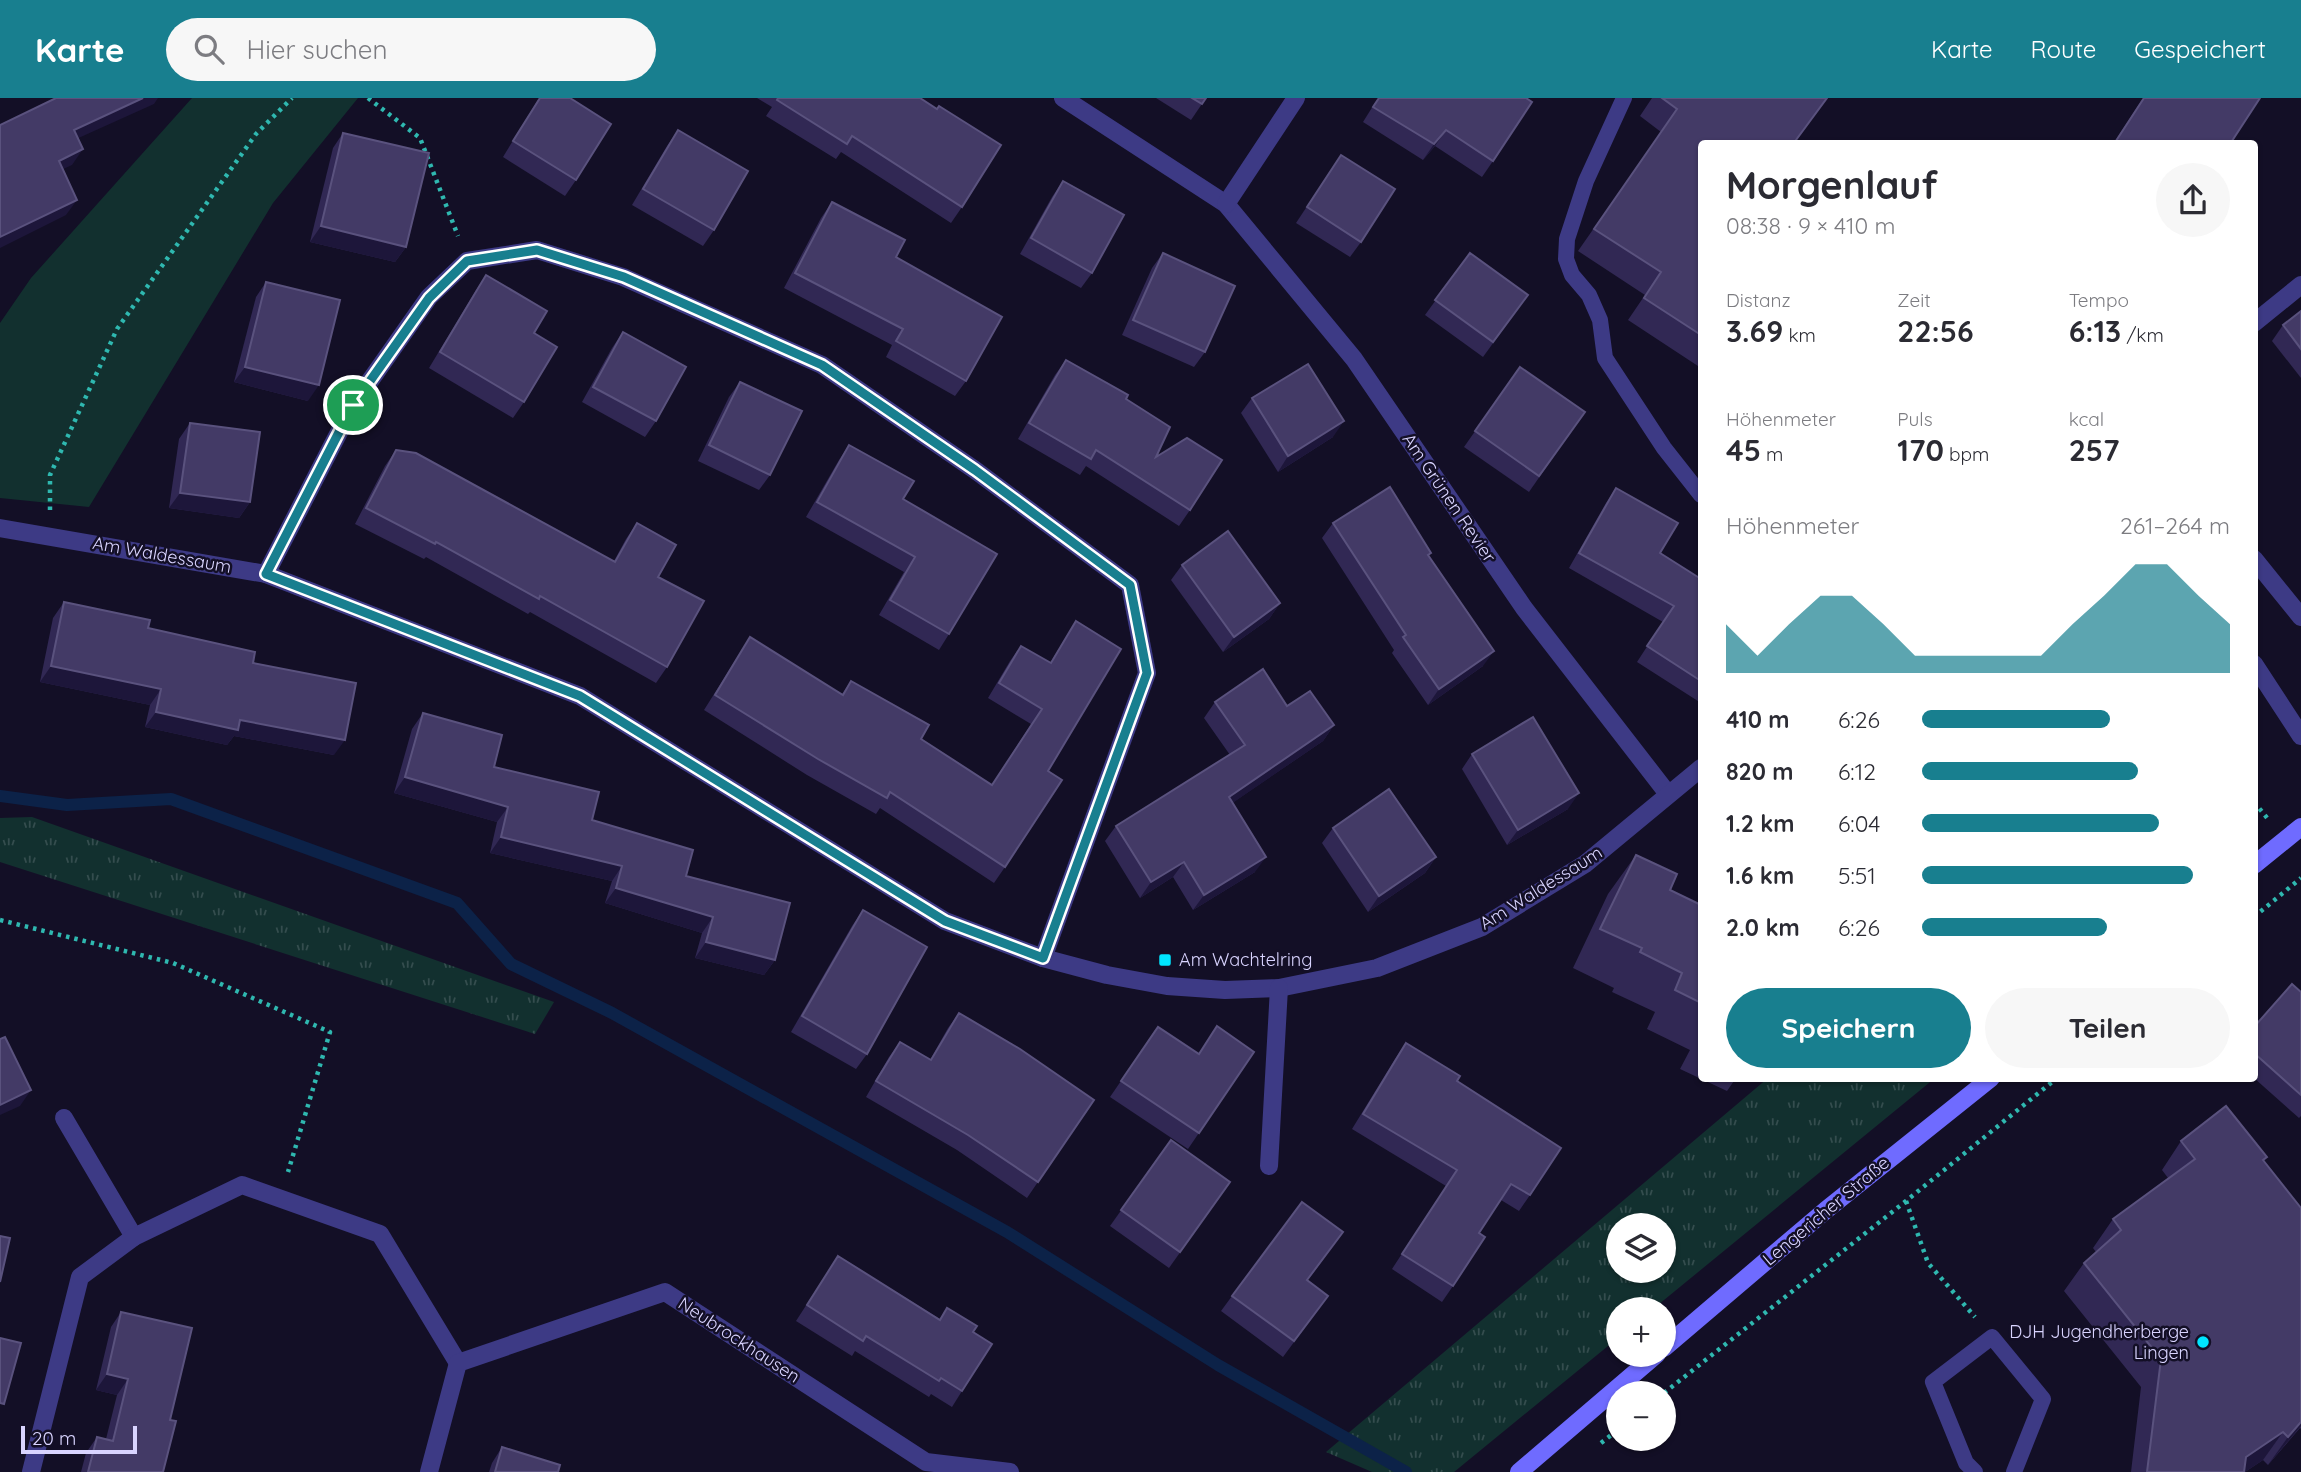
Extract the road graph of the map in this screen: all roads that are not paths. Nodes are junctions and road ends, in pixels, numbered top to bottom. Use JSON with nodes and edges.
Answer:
{"nodes":[{"id":1,"x":1063,"y":98,"type":"edge"},
{"id":2,"x":1296,"y":98,"type":"edge"},
{"id":3,"x":1624,"y":98,"type":"edge"},
{"id":4,"x":1226,"y":204,"type":"junction"},
{"id":5,"x":2301,"y":285,"type":"edge"},
{"id":6,"x":2258,"y":320,"type":"edge"},
{"id":7,"x":1698,"y":491,"type":"edge"},
{"id":8,"x":0,"y":528,"type":"edge"},
{"id":9,"x":2258,"y":564,"type":"edge"},
{"id":10,"x":266,"y":574,"type":"junction"},
{"id":11,"x":2301,"y":617,"type":"edge"},
{"id":12,"x":2258,"y":670,"type":"edge"},
{"id":13,"x":2301,"y":736,"type":"edge"},
{"id":14,"x":1698,"y":770,"type":"edge"},
{"id":15,"x":1668,"y":794,"type":"junction"},
{"id":16,"x":2301,"y":827,"type":"edge"},
{"id":17,"x":2258,"y":862,"type":"edge"},
{"id":18,"x":1043,"y":958,"type":"junction"},
{"id":19,"x":1279,"y":988,"type":"junction"},
{"id":20,"x":1986,"y":1082,"type":"edge"},
{"id":21,"x":64,"y":1118,"type":"dead end"},
{"id":22,"x":1269,"y":1166,"type":"dead end"},
{"id":23,"x":134,"y":1237,"type":"junction"},
{"id":24,"x":1676,"y":1338,"type":"edge"},
{"id":25,"x":458,"y":1363,"type":"junction"},
{"id":26,"x":1642,"y":1367,"type":"edge"},
{"id":27,"x":31,"y":1472,"type":"edge"},
{"id":28,"x":429,"y":1472,"type":"edge"},
{"id":29,"x":1010,"y":1472,"type":"edge"},
{"id":30,"x":1519,"y":1472,"type":"edge"},
{"id":31,"x":1975,"y":1472,"type":"edge"},
{"id":32,"x":2014,"y":1472,"type":"edge"}],
"edges":[{"from":1,"to":4,"type":"street","name":"Am Grünen Revier"},
{"from":2,"to":4,"type":"street"},
{"from":3,"to":7,"type":"lane"},
{"from":4,"to":15,"type":"street","name":"Am Grünen Revier"},
{"from":5,"to":6,"type":"street"},
{"from":8,"to":10,"type":"street","name":"Am Waldessaum"},
{"from":9,"to":11,"type":"street"},
{"from":10,"to":18,"type":"street","name":"Am Waldessaum"},
{"from":10,"to":18,"type":"street"},
{"from":12,"to":13,"type":"street"},
{"from":14,"to":15,"type":"street","name":"Am Waldessaum"},
{"from":15,"to":19,"type":"street","name":"Am Waldessaum"},
{"from":16,"to":17,"type":"main road"},
{"from":18,"to":19,"type":"street","name":"Am Waldessaum"},
{"from":19,"to":22,"type":"street"},
{"from":20,"to":24,"type":"main road","name":"Lengericher Straße"},
{"from":21,"to":23,"type":"street"},
{"from":23,"to":25,"type":"street"},
{"from":23,"to":27,"type":"street"},
{"from":25,"to":28,"type":"street"},
{"from":25,"to":29,"type":"street","name":"Neubrockhausen"},
{"from":26,"to":30,"type":"main road"},
{"from":31,"to":32,"type":"lane"}]}
